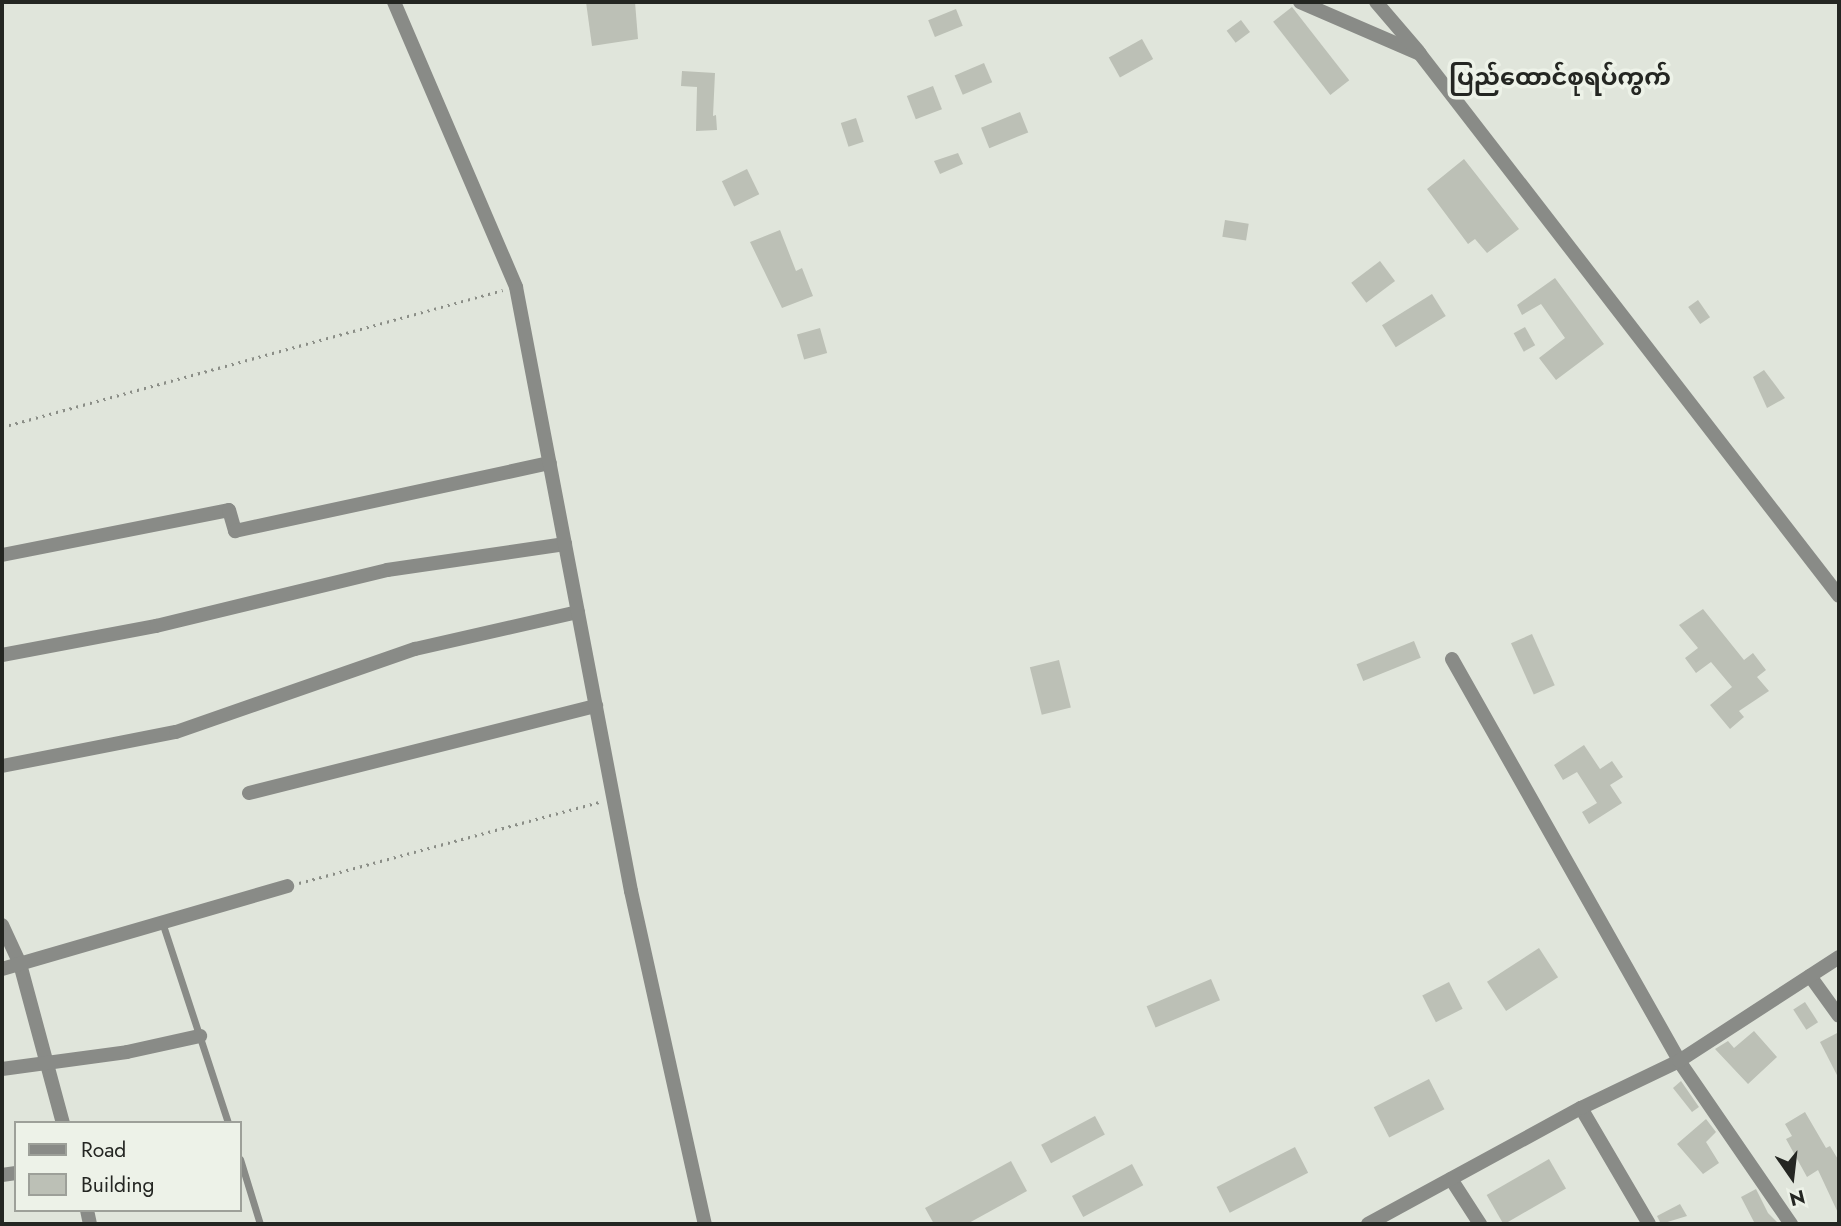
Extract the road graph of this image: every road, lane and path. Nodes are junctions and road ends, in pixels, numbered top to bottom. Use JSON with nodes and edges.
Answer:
{"nodes":[{"id":1,"x":394,"y":2,"type":"edge"},
{"id":2,"x":1300,"y":2,"type":"edge"},
{"id":3,"x":1376,"y":2,"type":"edge"},
{"id":4,"x":1420,"y":54,"type":"junction"},
{"id":5,"x":516,"y":287,"type":"junction"},
{"id":6,"x":2,"y":427,"type":"edge"},
{"id":7,"x":550,"y":463,"type":"junction"},
{"id":8,"x":565,"y":544,"type":"junction"},
{"id":9,"x":2,"y":555,"type":"edge"},
{"id":10,"x":1839,"y":596,"type":"edge"},
{"id":11,"x":578,"y":612,"type":"junction"},
{"id":12,"x":2,"y":655,"type":"edge"},
{"id":13,"x":1452,"y":659,"type":"dead end"},
{"id":14,"x":596,"y":706,"type":"junction"},
{"id":15,"x":2,"y":766,"type":"edge"},
{"id":16,"x":249,"y":793,"type":"dead end"},
{"id":17,"x":614,"y":799,"type":"junction"},
{"id":18,"x":287,"y":886,"type":"joint"},
{"id":19,"x":2,"y":925,"type":"edge"},
{"id":20,"x":163,"y":925,"type":"junction"},
{"id":21,"x":1839,"y":957,"type":"edge"},
{"id":22,"x":20,"y":964,"type":"junction"},
{"id":23,"x":2,"y":969,"type":"edge"},
{"id":24,"x":1810,"y":976,"type":"junction"},
{"id":25,"x":1839,"y":1016,"type":"edge"},
{"id":26,"x":200,"y":1036,"type":"junction"},
{"id":27,"x":1679,"y":1061,"type":"junction"},
{"id":28,"x":47,"y":1062,"type":"junction"},
{"id":29,"x":2,"y":1069,"type":"edge"},
{"id":30,"x":1581,"y":1108,"type":"junction"},
{"id":31,"x":62,"y":1121,"type":"edge"},
{"id":32,"x":227,"y":1121,"type":"edge"},
{"id":33,"x":242,"y":1166,"type":"edge"},
{"id":34,"x":1451,"y":1179,"type":"junction"},
{"id":35,"x":260,"y":1224,"type":"edge"},
{"id":36,"x":705,"y":1224,"type":"edge"},
{"id":37,"x":1368,"y":1224,"type":"edge"},
{"id":38,"x":1480,"y":1224,"type":"edge"},
{"id":39,"x":1649,"y":1224,"type":"edge"},
{"id":40,"x":1791,"y":1224,"type":"edge"}],
"edges":[{"from":1,"to":5,"type":"street"},
{"from":2,"to":4,"type":"street"},
{"from":3,"to":4,"type":"street"},
{"from":4,"to":10,"type":"street"},
{"from":5,"to":6,"type":"path"},
{"from":5,"to":7,"type":"street"},
{"from":7,"to":8,"type":"street"},
{"from":7,"to":9,"type":"street"},
{"from":8,"to":11,"type":"street"},
{"from":8,"to":12,"type":"street"},
{"from":11,"to":14,"type":"street"},
{"from":11,"to":15,"type":"street"},
{"from":13,"to":27,"type":"street"},
{"from":14,"to":16,"type":"street"},
{"from":14,"to":17,"type":"street"},
{"from":17,"to":18,"type":"path"},
{"from":17,"to":36,"type":"street"},
{"from":18,"to":20,"type":"street"},
{"from":19,"to":22,"type":"street"},
{"from":20,"to":22,"type":"street"},
{"from":20,"to":26,"type":"lane"},
{"from":21,"to":24,"type":"street"},
{"from":22,"to":23,"type":"street"},
{"from":22,"to":28,"type":"street"},
{"from":24,"to":25,"type":"street"},
{"from":24,"to":27,"type":"street"},
{"from":26,"to":28,"type":"street"},
{"from":26,"to":32,"type":"lane"},
{"from":27,"to":30,"type":"street"},
{"from":27,"to":40,"type":"street"},
{"from":28,"to":29,"type":"street"},
{"from":28,"to":31,"type":"street"},
{"from":30,"to":34,"type":"street"},
{"from":30,"to":39,"type":"street"},
{"from":33,"to":35,"type":"lane"},
{"from":34,"to":37,"type":"street"},
{"from":34,"to":38,"type":"street"}]}
